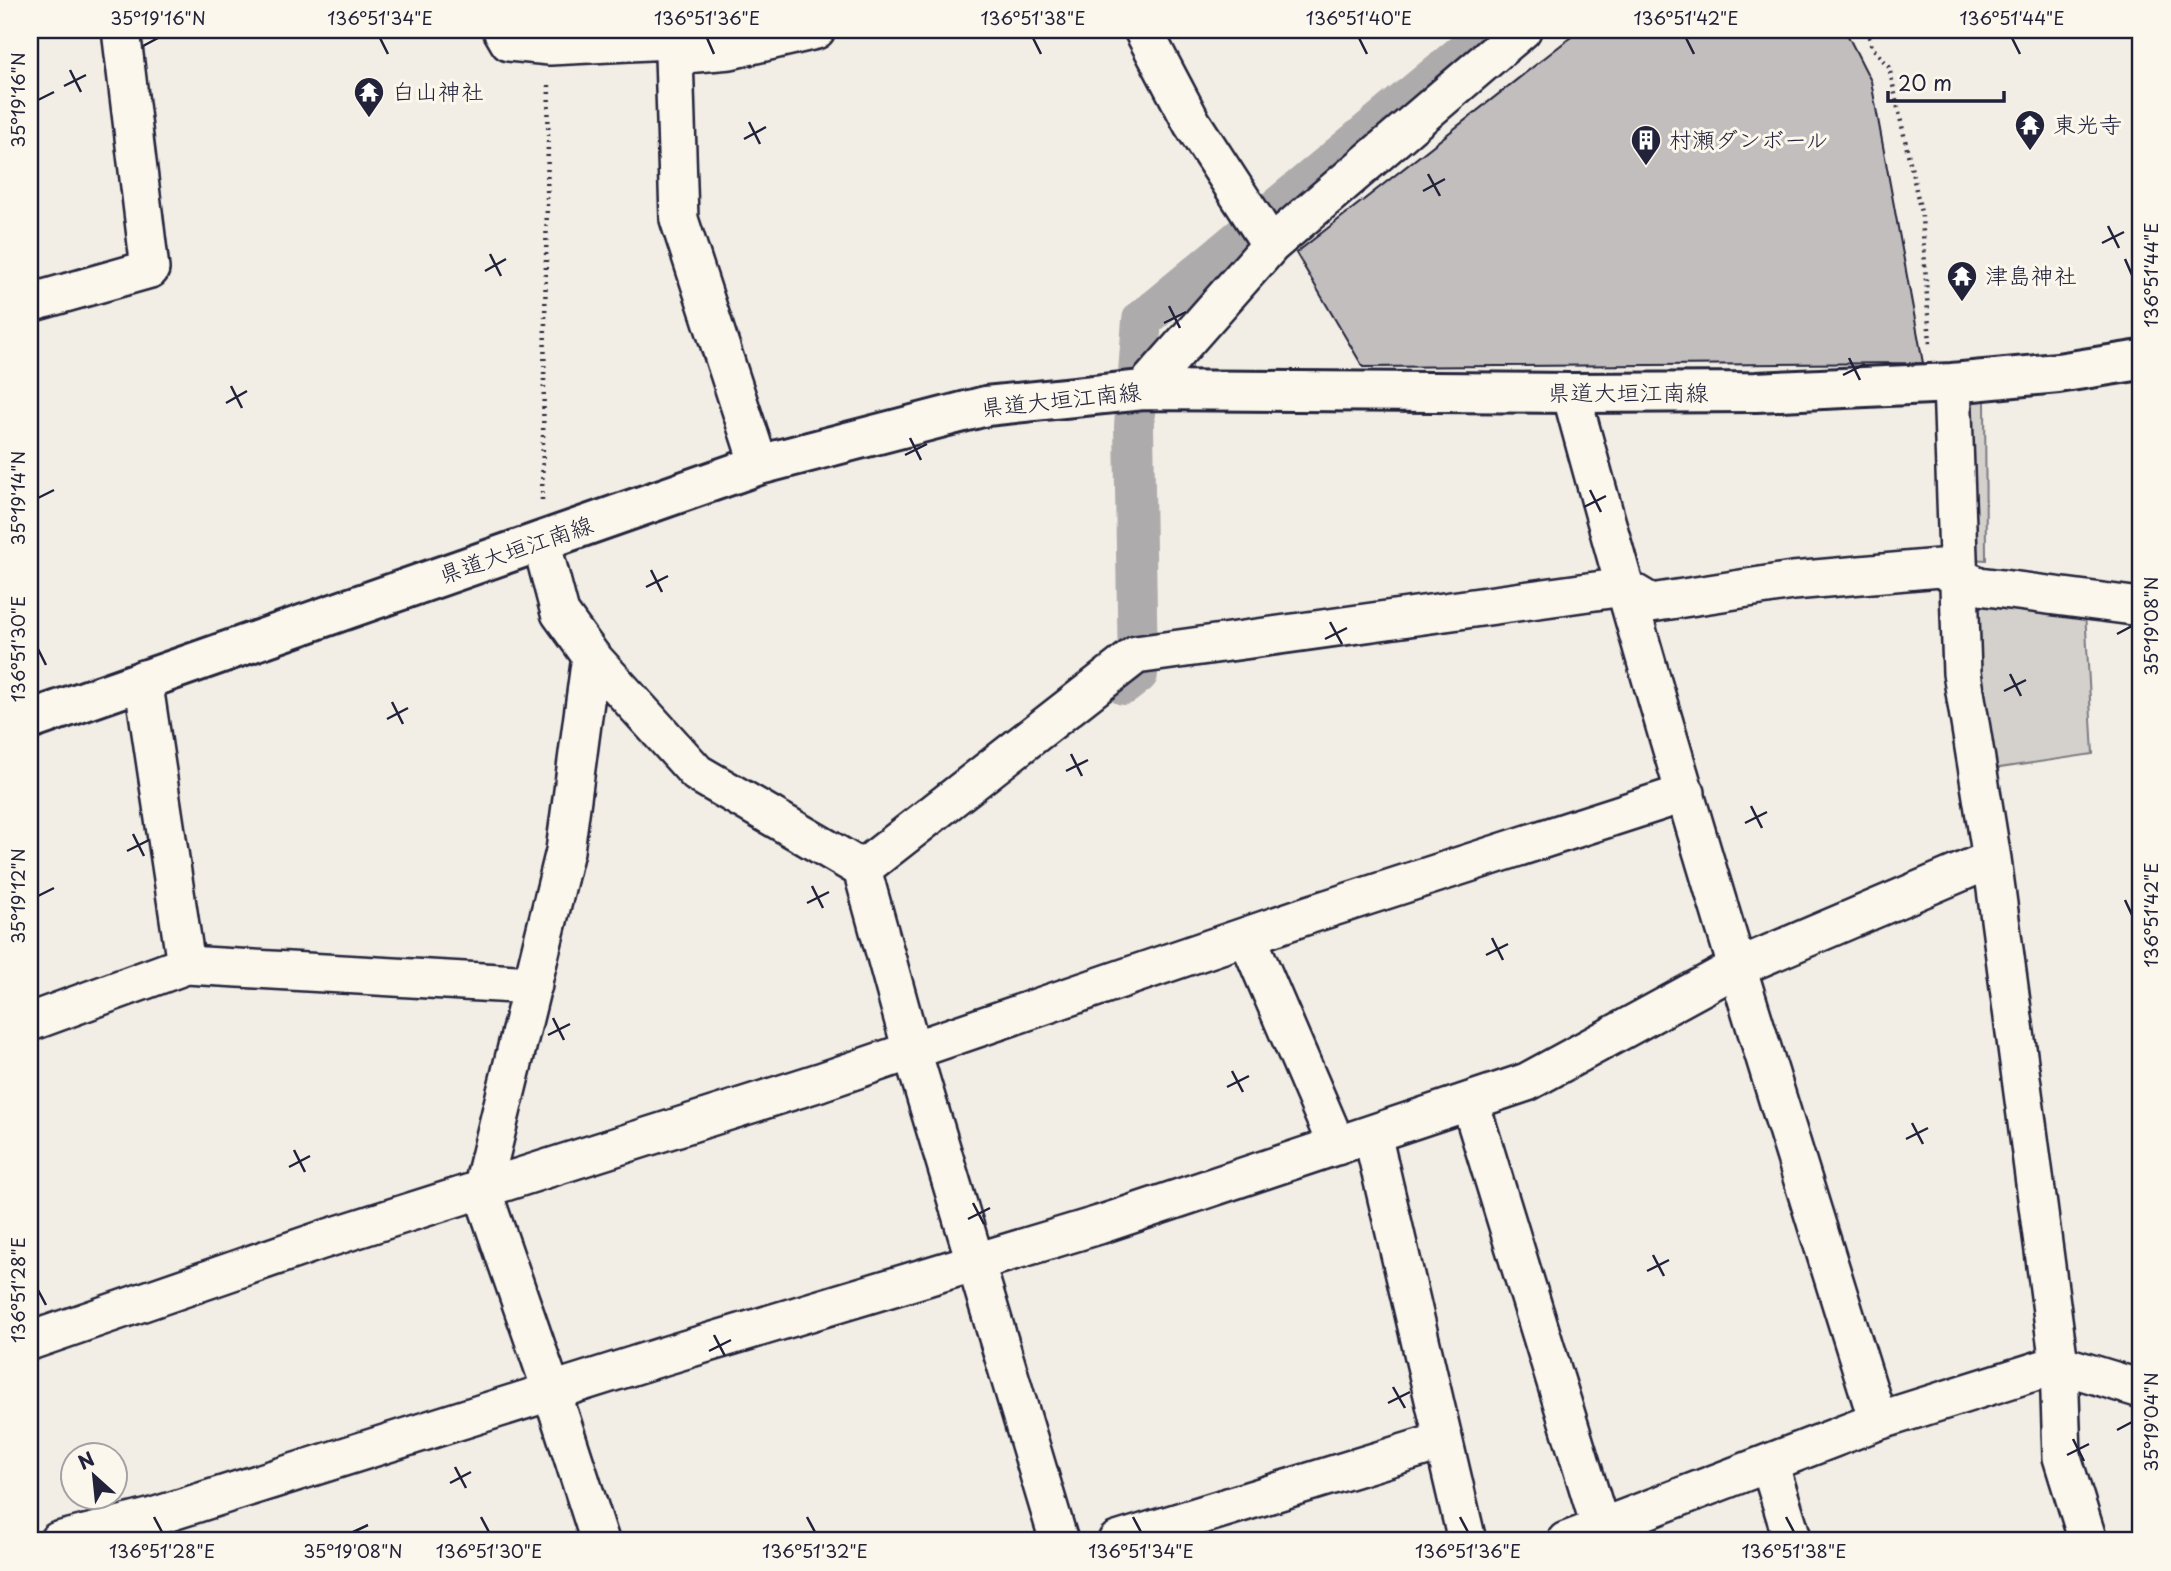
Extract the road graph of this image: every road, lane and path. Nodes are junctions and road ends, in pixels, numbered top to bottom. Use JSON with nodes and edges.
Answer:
{"nodes":[{"id":1,"x":121,"y":30,"type":"edge"},
{"id":2,"x":502,"y":30,"type":"edge"},
{"id":3,"x":816,"y":30,"type":"edge"},
{"id":4,"x":1143,"y":30,"type":"edge"},
{"id":5,"x":1522,"y":30,"type":"edge"},
{"id":6,"x":1867,"y":30,"type":"edge"},
{"id":7,"x":670,"y":42,"type":"edge"},
{"id":8,"x":550,"y":46,"type":"junction"},
{"id":9,"x":1271,"y":245,"type":"junction"},
{"id":10,"x":30,"y":303,"type":"edge"},
{"id":11,"x":2141,"y":360,"type":"edge"},
{"id":12,"x":1942,"y":384,"type":"junction"},
{"id":13,"x":1143,"y":390,"type":"junction"},
{"id":14,"x":1571,"y":393,"type":"junction"},
{"id":15,"x":759,"y":465,"type":"junction"},
{"id":16,"x":541,"y":541,"type":"junction"},
{"id":17,"x":1960,"y":578,"type":"junction"},
{"id":18,"x":1624,"y":587,"type":"junction"},
{"id":19,"x":2141,"y":607,"type":"edge"},
{"id":20,"x":591,"y":656,"type":"junction"},
{"id":21,"x":144,"y":679,"type":"junction"},
{"id":22,"x":30,"y":719,"type":"edge"},
{"id":23,"x":1686,"y":793,"type":"junction"},
{"id":24,"x":1992,"y":859,"type":"junction"},
{"id":25,"x":862,"y":869,"type":"junction"},
{"id":26,"x":1247,"y":936,"type":"junction"},
{"id":27,"x":186,"y":965,"type":"junction"},
{"id":28,"x":1737,"y":968,"type":"junction"},
{"id":29,"x":533,"y":985,"type":"junction"},
{"id":30,"x":30,"y":1023,"type":"edge"},
{"id":31,"x":912,"y":1051,"type":"junction"},
{"id":32,"x":1470,"y":1102,"type":"junction"},
{"id":33,"x":1372,"y":1134,"type":"junction"},
{"id":34,"x":1336,"y":1146,"type":"junction"},
{"id":35,"x":482,"y":1190,"type":"junction"},
{"id":36,"x":975,"y":1262,"type":"junction"},
{"id":37,"x":30,"y":1341,"type":"edge"},
{"id":38,"x":2059,"y":1364,"type":"junction"},
{"id":39,"x":2141,"y":1389,"type":"edge"},
{"id":40,"x":552,"y":1392,"type":"junction"},
{"id":41,"x":1878,"y":1420,"type":"junction"},
{"id":42,"x":1443,"y":1441,"type":"junction"},
{"id":43,"x":1769,"y":1463,"type":"junction"},
{"id":44,"x":1601,"y":1529,"type":"junction"},
{"id":45,"x":58,"y":1541,"type":"edge"},
{"id":46,"x":600,"y":1541,"type":"edge"},
{"id":47,"x":1059,"y":1541,"type":"edge"},
{"id":48,"x":1116,"y":1541,"type":"edge"},
{"id":49,"x":1467,"y":1541,"type":"edge"},
{"id":50,"x":1566,"y":1541,"type":"edge"},
{"id":51,"x":1793,"y":1541,"type":"edge"},
{"id":52,"x":2088,"y":1541,"type":"edge"}],
"edges":[{"from":1,"to":10,"type":"street"},
{"from":2,"to":8,"type":"street"},
{"from":3,"to":7,"type":"street"},
{"from":4,"to":9,"type":"street"},
{"from":5,"to":9,"type":"street"},
{"from":6,"to":12,"type":"path"},
{"from":7,"to":8,"type":"street"},
{"from":7,"to":15,"type":"street"},
{"from":8,"to":16,"type":"path"},
{"from":9,"to":13,"type":"street"},
{"from":11,"to":12,"type":"main road","name":"県道大垣江南線"},
{"from":12,"to":14,"type":"main road","name":"県道大垣江南線"},
{"from":12,"to":17,"type":"street"},
{"from":13,"to":14,"type":"main road","name":"県道大垣江南線"},
{"from":13,"to":15,"type":"main road","name":"県道大垣江南線"},
{"from":14,"to":18,"type":"street"},
{"from":15,"to":16,"type":"main road","name":"県道大垣江南線"},
{"from":16,"to":20,"type":"street"},
{"from":16,"to":21,"type":"main road","name":"県道大垣江南線"},
{"from":17,"to":18,"type":"street"},
{"from":17,"to":19,"type":"street"},
{"from":17,"to":24,"type":"street"},
{"from":18,"to":23,"type":"street"},
{"from":18,"to":25,"type":"street"},
{"from":20,"to":25,"type":"street"},
{"from":20,"to":29,"type":"street"},
{"from":21,"to":22,"type":"main road","name":"県道大垣江南線"},
{"from":21,"to":27,"type":"street"},
{"from":23,"to":26,"type":"street"},
{"from":23,"to":28,"type":"street"},
{"from":24,"to":28,"type":"street"},
{"from":24,"to":38,"type":"street"},
{"from":25,"to":31,"type":"street"},
{"from":26,"to":31,"type":"street"},
{"from":26,"to":34,"type":"street"},
{"from":27,"to":29,"type":"street"},
{"from":27,"to":30,"type":"street"},
{"from":28,"to":32,"type":"street"},
{"from":28,"to":41,"type":"street"},
{"from":29,"to":35,"type":"street"},
{"from":31,"to":35,"type":"street"},
{"from":31,"to":36,"type":"street"},
{"from":32,"to":33,"type":"street"},
{"from":32,"to":44,"type":"street"},
{"from":33,"to":34,"type":"street"},
{"from":33,"to":42,"type":"street"},
{"from":34,"to":36,"type":"street"},
{"from":35,"to":37,"type":"street"},
{"from":35,"to":40,"type":"street"},
{"from":36,"to":40,"type":"street"},
{"from":36,"to":47,"type":"street"},
{"from":38,"to":39,"type":"street"},
{"from":38,"to":41,"type":"street"},
{"from":38,"to":52,"type":"street"},
{"from":40,"to":45,"type":"street"},
{"from":40,"to":46,"type":"street"},
{"from":41,"to":43,"type":"street"},
{"from":42,"to":48,"type":"street"},
{"from":42,"to":49,"type":"street"},
{"from":43,"to":44,"type":"street"},
{"from":43,"to":51,"type":"street"},
{"from":44,"to":50,"type":"street"}]}
